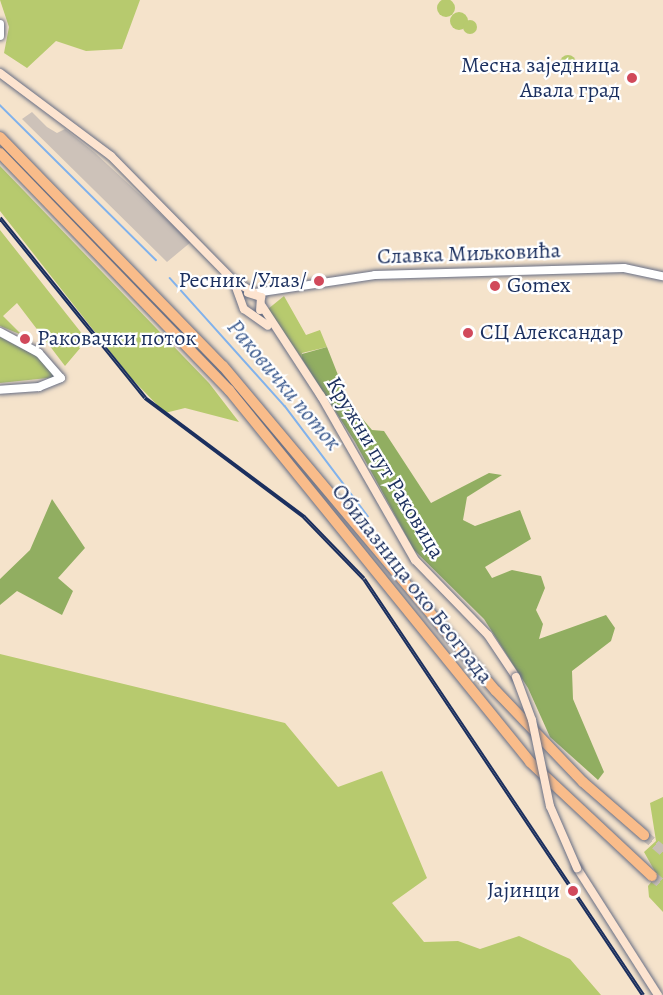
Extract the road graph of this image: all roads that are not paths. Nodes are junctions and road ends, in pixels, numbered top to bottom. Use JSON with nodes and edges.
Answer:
{"nodes":[{"id":1,"x":0,"y":24,"type":"edge"},
{"id":2,"x":0,"y":36,"type":"edge"},
{"id":3,"x":0,"y":74,"type":"edge"},
{"id":4,"x":0,"y":137,"type":"edge"},
{"id":5,"x":0,"y":153,"type":"edge"},
{"id":6,"x":663,"y":276,"type":"edge"},
{"id":7,"x":234,"y":281,"type":"junction"},
{"id":8,"x":277,"y":291,"type":"junction"},
{"id":9,"x":254,"y":292,"type":"junction"},
{"id":10,"x":242,"y":301,"type":"junction"},
{"id":11,"x":262,"y":305,"type":"junction"},
{"id":12,"x":251,"y":313,"type":"junction"},
{"id":13,"x":0,"y":332,"type":"edge"},
{"id":14,"x":278,"y":334,"type":"junction"},
{"id":15,"x":0,"y":390,"type":"edge"},
{"id":16,"x":644,"y":835,"type":"tunnel mouth"},
{"id":17,"x":652,"y":876,"type":"tunnel mouth"},
{"id":18,"x":658,"y":995,"type":"edge"}],
"edges":[{"from":1,"to":2,"type":"street"},
{"from":3,"to":7,"type":"main road"},
{"from":4,"to":16,"type":"highway","name":"Обилазница око Београда"},
{"from":5,"to":17,"type":"highway","name":"Обилазница око Београда"},
{"from":6,"to":8,"type":"street","name":"Славка Миљковића"},
{"from":7,"to":9,"type":"main road"},
{"from":7,"to":10,"type":"main road"},
{"from":8,"to":9,"type":"street","name":"Славка Миљковића"},
{"from":8,"to":11,"type":"street"},
{"from":9,"to":10,"type":"main road"},
{"from":9,"to":11,"type":"main road","name":"Кружни пут Раковица"},
{"from":10,"to":12,"type":"main road","name":"Кружни пут Раковица"},
{"from":11,"to":12,"type":"main road"},
{"from":11,"to":14,"type":"main road","name":"Кружни пут Раковица"},
{"from":12,"to":14,"type":"main road","name":"Кружни пут Раковица"},
{"from":13,"to":15,"type":"street"},
{"from":14,"to":18,"type":"main road","name":"Кружни пут Раковица","bridge":true}]}
